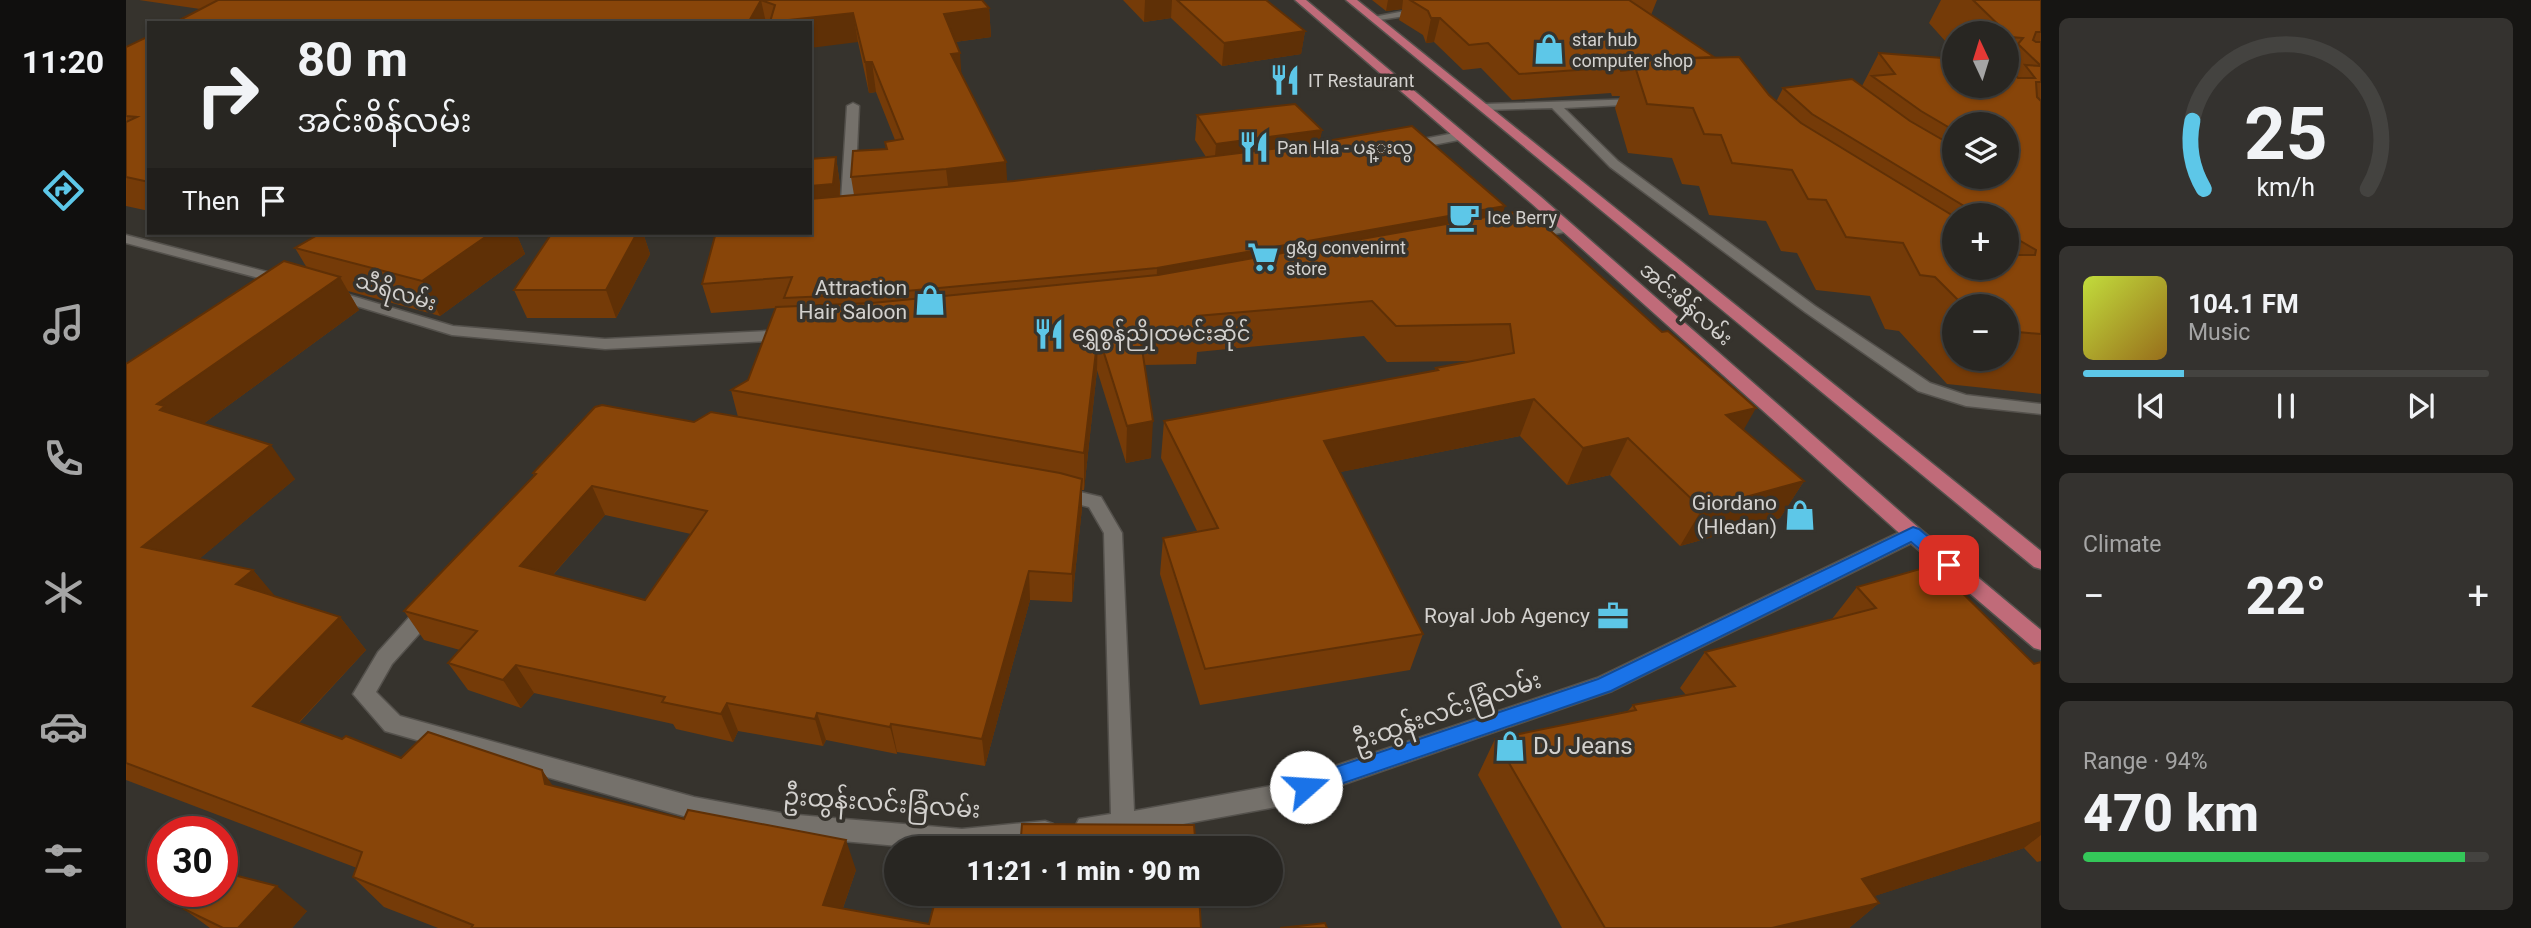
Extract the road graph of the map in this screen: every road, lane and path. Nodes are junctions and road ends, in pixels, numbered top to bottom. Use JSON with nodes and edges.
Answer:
{"nodes":[{"id":1,"x":1300,"y":0,"type":"edge"},
{"id":2,"x":1350,"y":0,"type":"edge"},
{"id":3,"x":1437,"y":9,"type":"edge"},
{"id":4,"x":1373,"y":18,"type":"junction"},
{"id":5,"x":1646,"y":101,"type":"edge"},
{"id":6,"x":1555,"y":105,"type":"junction"},
{"id":7,"x":853,"y":106,"type":"dead end"},
{"id":8,"x":1485,"y":107,"type":"junction"},
{"id":9,"x":1460,"y":136,"type":"junction"},
{"id":10,"x":1393,"y":149,"type":"edge"},
{"id":11,"x":847,"y":217,"type":"edge"},
{"id":12,"x":1566,"y":228,"type":"junction"},
{"id":13,"x":1511,"y":238,"type":"edge"},
{"id":14,"x":127,"y":241,"type":"edge"},
{"id":15,"x":323,"y":292,"type":"edge"},
{"id":16,"x":277,"y":298,"type":"edge"},
{"id":17,"x":810,"y":334,"type":"edge"},
{"id":18,"x":2041,"y":409,"type":"edge"},
{"id":19,"x":1034,"y":488,"type":"edge"},
{"id":20,"x":1913,"y":534,"type":"junction"},
{"id":21,"x":2041,"y":562,"type":"edge"},
{"id":22,"x":440,"y":597,"type":"edge"},
{"id":23,"x":2041,"y":642,"type":"edge"},
{"id":24,"x":1123,"y":824,"type":"junction"}],
"edges":[{"from":1,"to":9,"type":"main road","name":"အင်းစိန်လမ်း"},
{"from":2,"to":4,"type":"main road","name":"အင်းစိန်လမ်း"},
{"from":3,"to":4,"type":"street"},
{"from":4,"to":8,"type":"main road","name":"အင်းစိန်လမ်း"},
{"from":5,"to":6,"type":"street"},
{"from":6,"to":8,"type":"street"},
{"from":6,"to":18,"type":"street"},
{"from":7,"to":11,"type":"street"},
{"from":8,"to":21,"type":"main road","name":"အင်းစိန်လမ်း"},
{"from":9,"to":10,"type":"street"},
{"from":9,"to":12,"type":"main road","name":"အင်းစိန်လမ်း"},
{"from":12,"to":13,"type":"street"},
{"from":12,"to":20,"type":"main road","name":"အင်းစိန်လမ်း"},
{"from":14,"to":16,"type":"street"},
{"from":15,"to":17,"type":"street","name":"သီရိလမ်း"},
{"from":19,"to":24,"type":"street"},
{"from":20,"to":23,"type":"main road","name":"အင်းစိန်လမ်း"},
{"from":20,"to":24,"type":"street","name":"ဦးထွန်းလင်းခြံလမ်း"},
{"from":22,"to":24,"type":"street","name":"ဦးထွန်းလင်းခြံလမ်း"}]}
